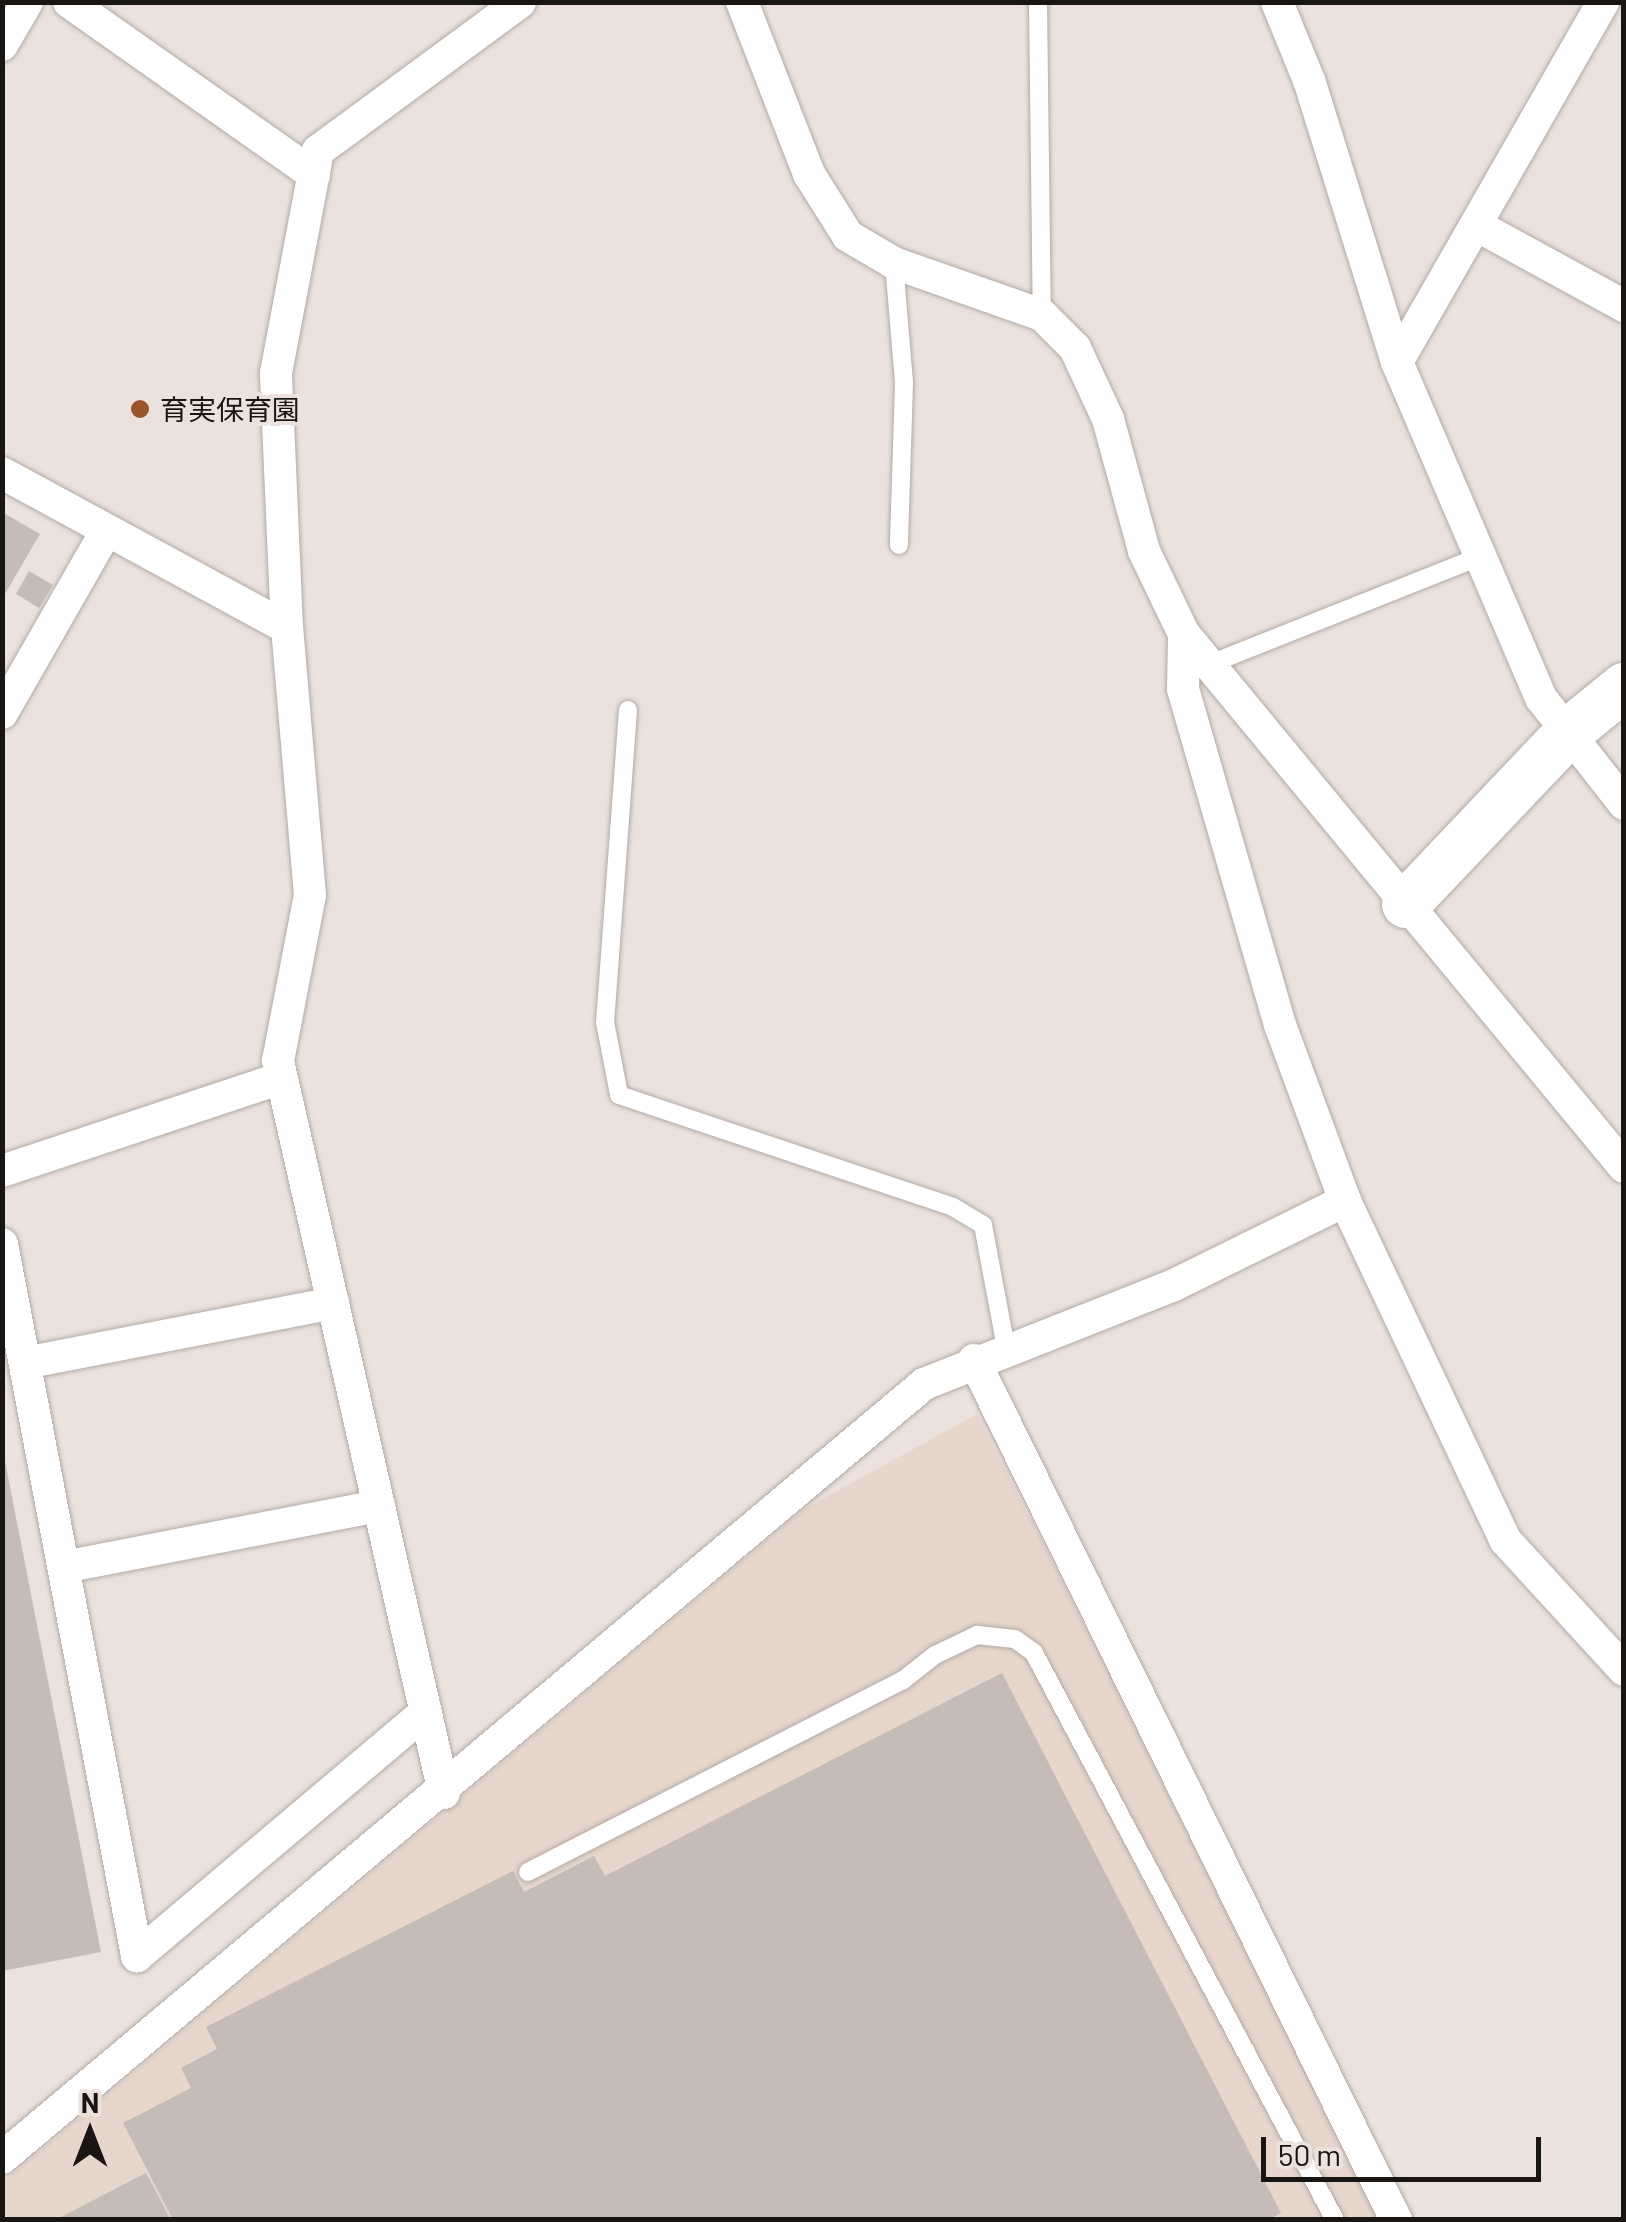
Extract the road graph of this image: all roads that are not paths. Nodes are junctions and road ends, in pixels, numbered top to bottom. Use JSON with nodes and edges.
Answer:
{"nodes":[{"id":1,"x":27,"y":2,"type":"edge"},
{"id":2,"x":69,"y":2,"type":"edge"},
{"id":3,"x":520,"y":2,"type":"edge"},
{"id":4,"x":742,"y":2,"type":"edge"},
{"id":5,"x":1038,"y":2,"type":"edge"},
{"id":6,"x":1277,"y":2,"type":"edge"},
{"id":7,"x":1604,"y":2,"type":"edge"},
{"id":8,"x":2,"y":45,"type":"edge"},
{"id":9,"x":314,"y":175,"type":"junction"},
{"id":10,"x":1476,"y":225,"type":"junction"},
{"id":11,"x":894,"y":263,"type":"junction"},
{"id":12,"x":1624,"y":306,"type":"edge"},
{"id":13,"x":1042,"y":315,"type":"junction"},
{"id":14,"x":1397,"y":362,"type":"junction"},
{"id":15,"x":2,"y":473,"type":"edge"},
{"id":16,"x":105,"y":533,"type":"junction"},
{"id":17,"x":899,"y":545,"type":"dead end"},
{"id":18,"x":1480,"y":556,"type":"junction"},
{"id":19,"x":287,"y":628,"type":"junction"},
{"id":20,"x":1184,"y":634,"type":"junction"},
{"id":21,"x":1210,"y":664,"type":"junction"},
{"id":22,"x":1624,"y":687,"type":"edge"},
{"id":23,"x":628,"y":710,"type":"dead end"},
{"id":24,"x":2,"y":713,"type":"edge"},
{"id":25,"x":1570,"y":731,"type":"junction"},
{"id":26,"x":1624,"y":804,"type":"edge"},
{"id":27,"x":1406,"y":904,"type":"junction"},
{"id":28,"x":281,"y":1078,"type":"junction"},
{"id":29,"x":1624,"y":1167,"type":"edge"},
{"id":30,"x":2,"y":1170,"type":"edge"},
{"id":31,"x":1345,"y":1201,"type":"junction"},
{"id":32,"x":2,"y":1244,"type":"edge"},
{"id":33,"x":332,"y":1304,"type":"junction"},
{"id":34,"x":1006,"y":1348,"type":"junction"},
{"id":35,"x":974,"y":1360,"type":"junction"},
{"id":36,"x":25,"y":1363,"type":"junction"},
{"id":37,"x":379,"y":1506,"type":"junction"},
{"id":38,"x":64,"y":1566,"type":"junction"},
{"id":39,"x":1624,"y":1670,"type":"edge"},
{"id":40,"x":426,"y":1712,"type":"junction"},
{"id":41,"x":444,"y":1793,"type":"junction"},
{"id":42,"x":528,"y":1872,"type":"dead end"},
{"id":43,"x":2,"y":2158,"type":"edge"},
{"id":44,"x":1335,"y":2220,"type":"edge"},
{"id":45,"x":1396,"y":2220,"type":"edge"}],
"edges":[{"from":1,"to":8,"type":"street"},
{"from":2,"to":9,"type":"street"},
{"from":3,"to":9,"type":"street"},
{"from":4,"to":11,"type":"street"},
{"from":5,"to":13,"type":"lane"},
{"from":6,"to":14,"type":"street"},
{"from":7,"to":10,"type":"street"},
{"from":9,"to":19,"type":"street"},
{"from":10,"to":12,"type":"street"},
{"from":10,"to":14,"type":"street"},
{"from":11,"to":13,"type":"street"},
{"from":11,"to":17,"type":"lane"},
{"from":13,"to":20,"type":"street"},
{"from":14,"to":18,"type":"street"},
{"from":15,"to":16,"type":"street"},
{"from":16,"to":19,"type":"street"},
{"from":16,"to":24,"type":"street"},
{"from":18,"to":21,"type":"lane"},
{"from":18,"to":25,"type":"street"},
{"from":19,"to":28,"type":"street"},
{"from":20,"to":21,"type":"street"},
{"from":20,"to":31,"type":"street"},
{"from":21,"to":27,"type":"street"},
{"from":22,"to":25,"type":"street"},
{"from":23,"to":34,"type":"lane"},
{"from":25,"to":26,"type":"street"},
{"from":25,"to":27,"type":"street"},
{"from":27,"to":29,"type":"street"},
{"from":28,"to":30,"type":"street"},
{"from":28,"to":33,"type":"street"},
{"from":31,"to":34,"type":"street"},
{"from":31,"to":39,"type":"street"},
{"from":32,"to":36,"type":"street"},
{"from":33,"to":36,"type":"street"},
{"from":33,"to":37,"type":"street"},
{"from":34,"to":35,"type":"street"},
{"from":35,"to":41,"type":"street"},
{"from":35,"to":45,"type":"street"},
{"from":36,"to":38,"type":"street"},
{"from":37,"to":38,"type":"street"},
{"from":37,"to":40,"type":"street"},
{"from":38,"to":40,"type":"street"},
{"from":40,"to":41,"type":"street"},
{"from":41,"to":43,"type":"street"},
{"from":42,"to":44,"type":"lane"}]}
